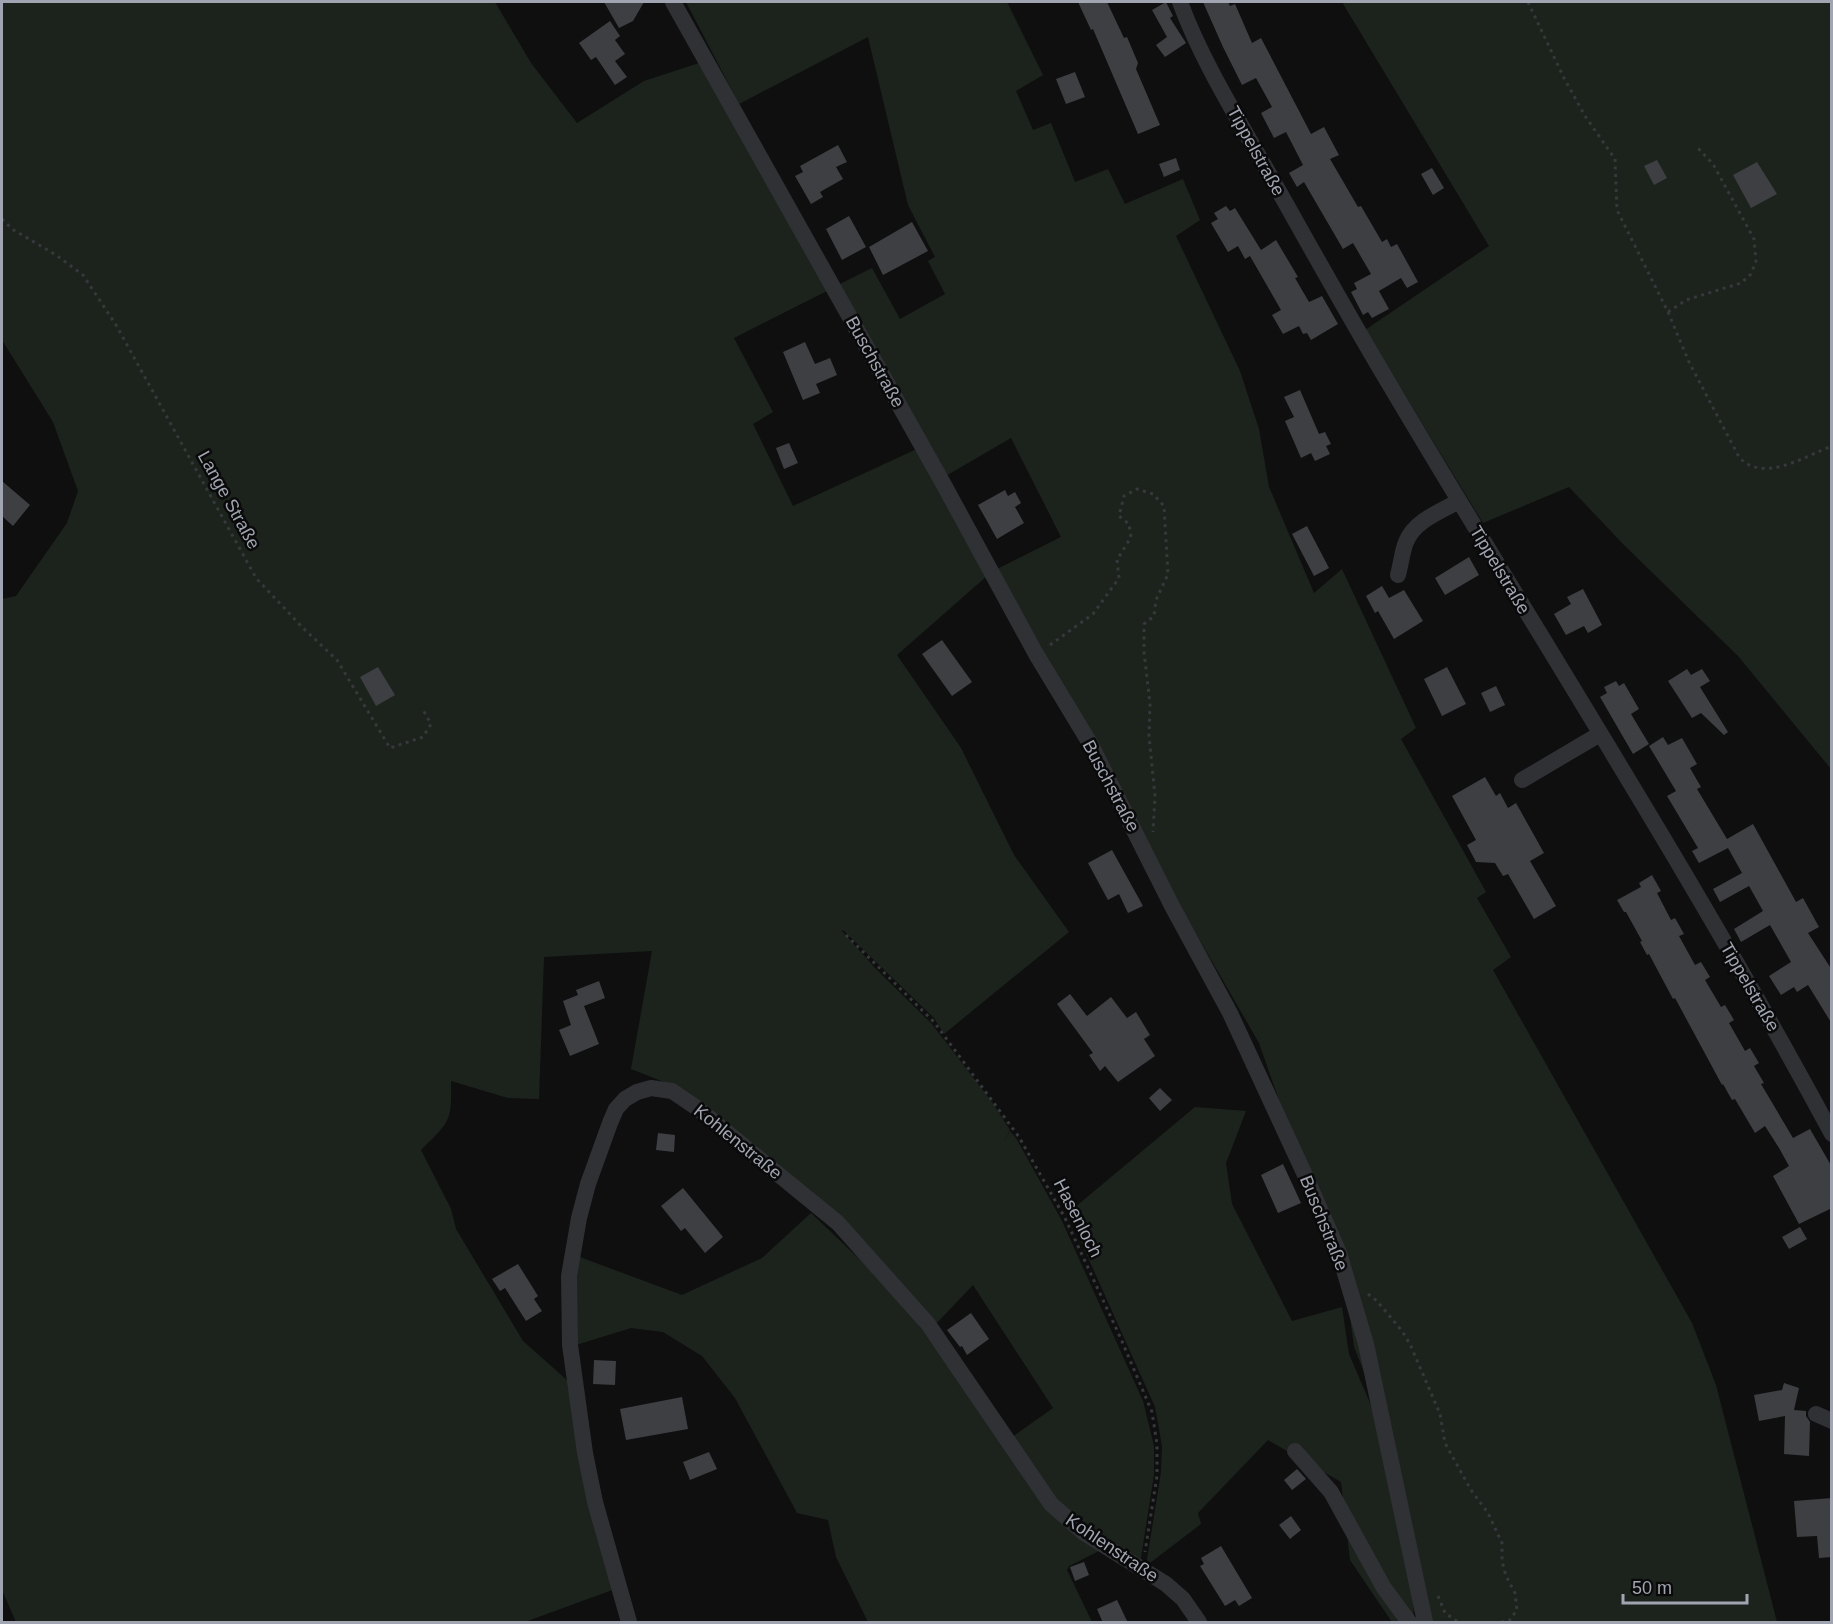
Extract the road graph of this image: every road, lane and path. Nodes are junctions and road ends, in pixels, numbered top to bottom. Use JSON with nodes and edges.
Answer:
{"nodes":[{"id":1,"x":673,"y":2,"type":"edge"},
{"id":2,"x":1180,"y":2,"type":"edge"},
{"id":3,"x":1528,"y":2,"type":"edge"},
{"id":4,"x":1696,"y":146,"type":"dead end"},
{"id":5,"x":2,"y":219,"type":"edge"},
{"id":6,"x":1668,"y":312,"type":"junction"},
{"id":7,"x":1832,"y":446,"type":"edge"},
{"id":8,"x":1459,"y":501,"type":"junction"},
{"id":9,"x":1398,"y":575,"type":"dead end"},
{"id":10,"x":1036,"y":654,"type":"junction"},
{"id":11,"x":422,"y":708,"type":"dead end"},
{"id":12,"x":1600,"y":734,"type":"junction"},
{"id":13,"x":1522,"y":780,"type":"dead end"},
{"id":14,"x":1153,"y":834,"type":"dead end"},
{"id":15,"x":846,"y":935,"type":"dead end"},
{"id":16,"x":1832,"y":1134,"type":"edge"},
{"id":17,"x":1350,"y":1287,"type":"junction"},
{"id":18,"x":1295,"y":1451,"type":"dead end"},
{"id":19,"x":1143,"y":1569,"type":"junction"},
{"id":20,"x":629,"y":1623,"type":"edge"},
{"id":21,"x":1198,"y":1623,"type":"edge"},
{"id":22,"x":1409,"y":1623,"type":"edge"},
{"id":23,"x":1425,"y":1623,"type":"edge"},
{"id":24,"x":1501,"y":1623,"type":"edge"}],
"edges":[{"from":1,"to":10,"type":"street","name":"Buschstraße"},
{"from":2,"to":8,"type":"street","name":"Tippelstraße"},
{"from":3,"to":6,"type":"path"},
{"from":4,"to":6,"type":"path"},
{"from":5,"to":11,"type":"path","name":"Lange Straße"},
{"from":6,"to":7,"type":"path"},
{"from":8,"to":9,"type":"street"},
{"from":8,"to":12,"type":"street","name":"Tippelstraße"},
{"from":10,"to":14,"type":"path"},
{"from":10,"to":17,"type":"street","name":"Buschstraße"},
{"from":12,"to":13,"type":"street"},
{"from":12,"to":16,"type":"street","name":"Tippelstraße"},
{"from":15,"to":19,"type":"path","name":"Hasenloch"},
{"from":17,"to":23,"type":"street","name":"Buschstraße"},
{"from":17,"to":24,"type":"path"},
{"from":18,"to":22,"type":"street"},
{"from":19,"to":20,"type":"street","name":"Kohlenstraße"},
{"from":19,"to":21,"type":"street","name":"Kohlenstraße"}]}
